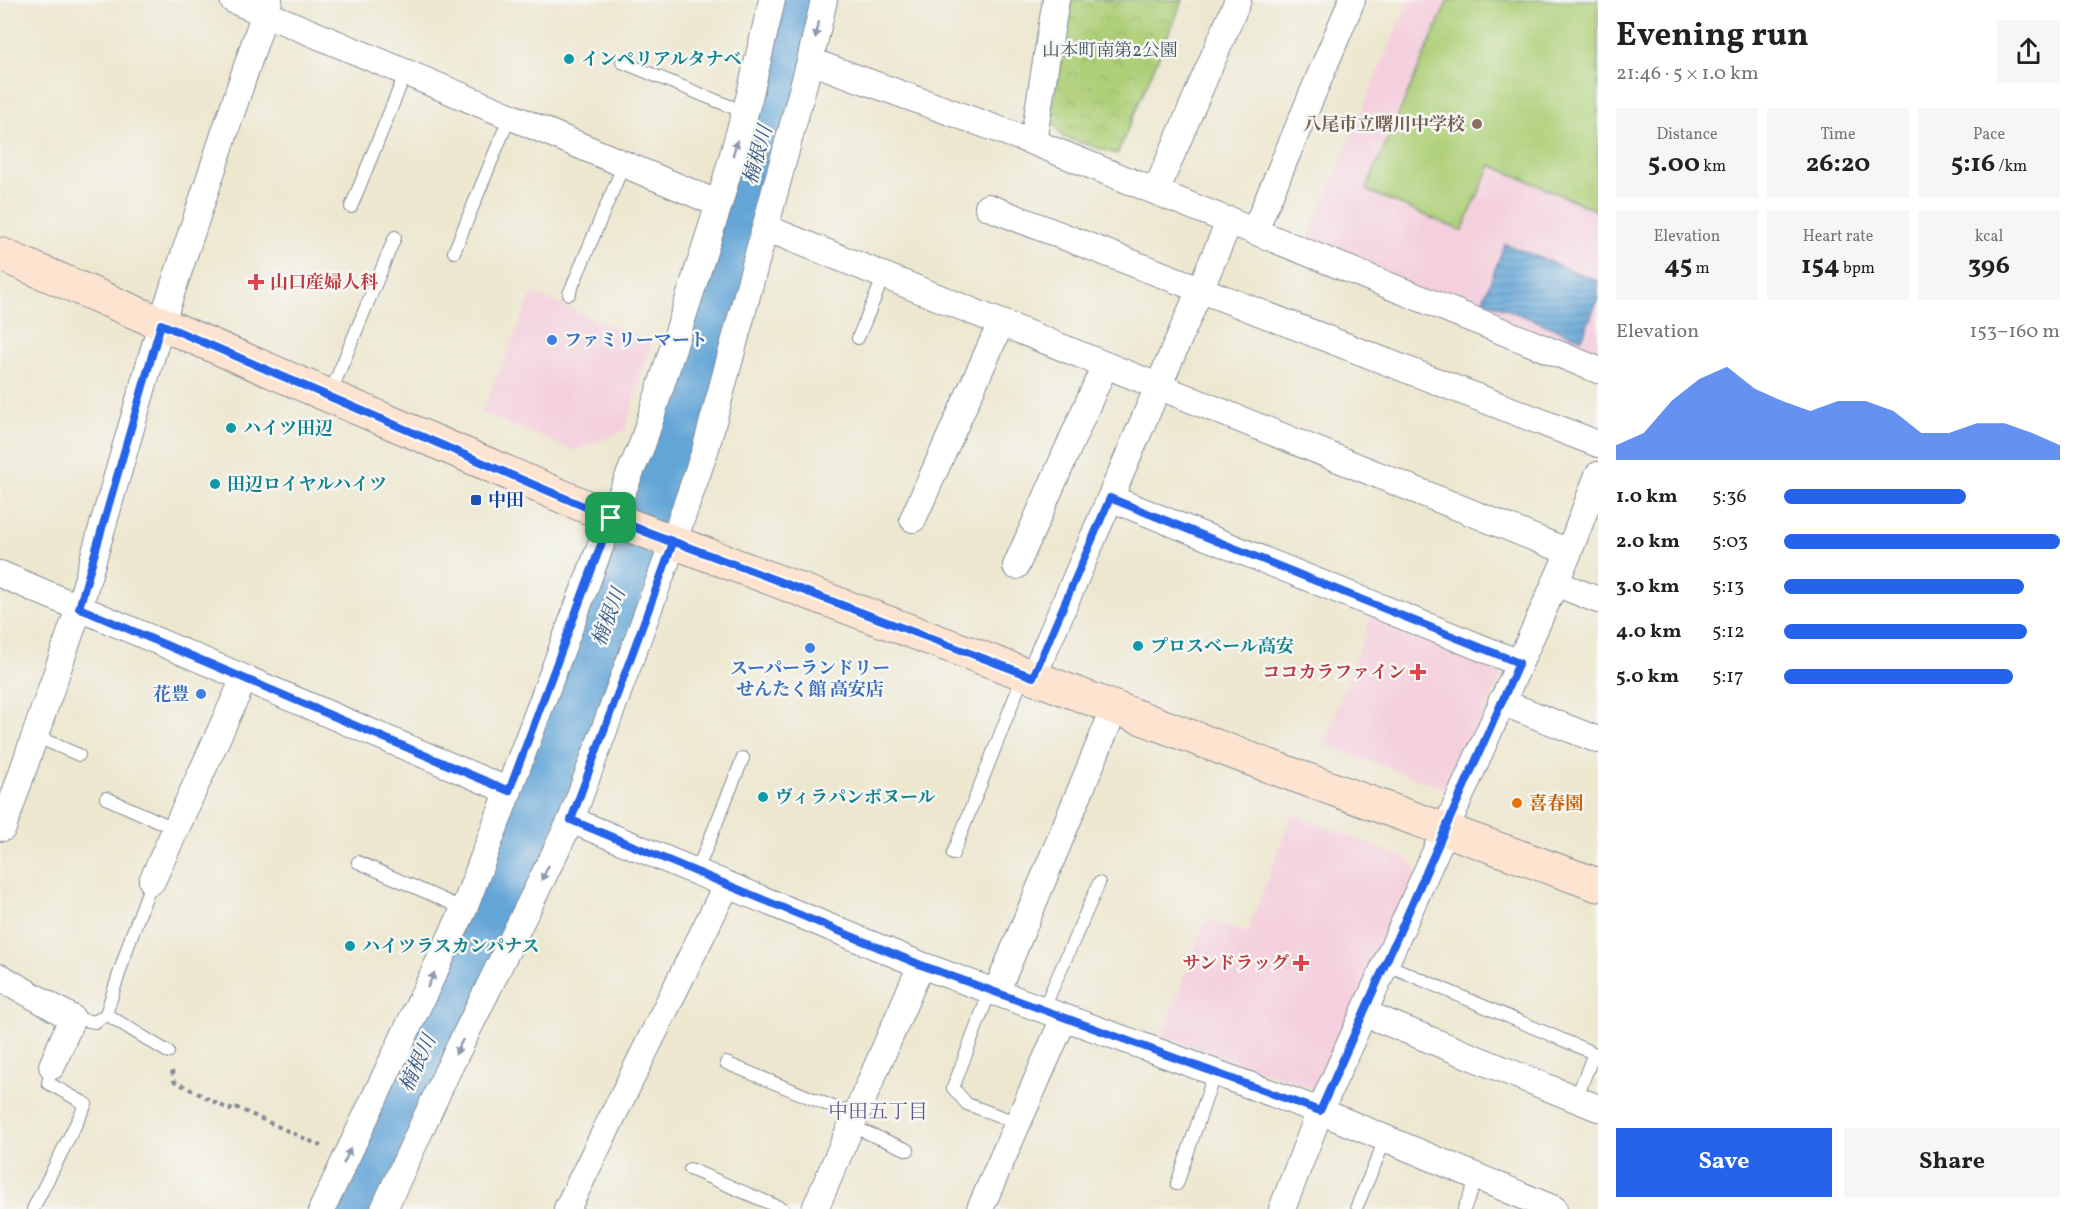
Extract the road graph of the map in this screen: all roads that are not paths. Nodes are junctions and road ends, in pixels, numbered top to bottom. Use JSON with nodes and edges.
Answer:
{"nodes":[{"id":1,"x":233,"y":0,"type":"edge"},
{"id":2,"x":772,"y":0,"type":"edge"},
{"id":3,"x":824,"y":0,"type":"edge"},
{"id":4,"x":1056,"y":0,"type":"edge"},
{"id":5,"x":1238,"y":0,"type":"edge"},
{"id":6,"x":1352,"y":0,"type":"edge"},
{"id":7,"x":267,"y":7,"type":"edge"},
{"id":8,"x":810,"y":61,"type":"junction"},
{"id":9,"x":622,"y":62,"type":"dead end"},
{"id":10,"x":406,"y":72,"type":"junction"},
{"id":11,"x":744,"y":112,"type":"junction"},
{"id":12,"x":510,"y":116,"type":"junction"},
{"id":13,"x":1033,"y":142,"type":"junction"},
{"id":14,"x":624,"y":164,"type":"junction"},
{"id":15,"x":1156,"y":191,"type":"junction"},
{"id":16,"x":719,"y":204,"type":"junction"},
{"id":17,"x":351,"y":207,"type":"dead end"},
{"id":18,"x":988,"y":207,"type":"dead end"},
{"id":19,"x":1230,"y":220,"type":"junction"},
{"id":20,"x":766,"y":228,"type":"junction"},
{"id":21,"x":1255,"y":230,"type":"junction"},
{"id":22,"x":395,"y":237,"type":"dead end"},
{"id":23,"x":454,"y":252,"type":"dead end"},
{"id":24,"x":0,"y":254,"type":"edge"},
{"id":25,"x":884,"y":276,"type":"junction"},
{"id":26,"x":1200,"y":289,"type":"junction"},
{"id":27,"x":569,"y":294,"type":"dead end"},
{"id":28,"x":1001,"y":323,"type":"junction"},
{"id":29,"x":161,"y":324,"type":"junction"},
{"id":30,"x":858,"y":338,"type":"dead end"},
{"id":31,"x":1105,"y":365,"type":"junction"},
{"id":32,"x":1598,"y":370,"type":"edge"},
{"id":33,"x":1159,"y":387,"type":"junction"},
{"id":34,"x":329,"y":397,"type":"junction"},
{"id":35,"x":1598,"y":444,"type":"edge"},
{"id":36,"x":1596,"y":484,"type":"edge"},
{"id":37,"x":1110,"y":498,"type":"junction"},
{"id":38,"x":913,"y":519,"type":"dead end"},
{"id":39,"x":642,"y":530,"type":"junction"},
{"id":40,"x":1569,"y":552,"type":"junction"},
{"id":41,"x":1016,"y":566,"type":"dead end"},
{"id":42,"x":0,"y":574,"type":"edge"},
{"id":43,"x":1555,"y":583,"type":"junction"},
{"id":44,"x":1598,"y":600,"type":"edge"},
{"id":45,"x":79,"y":608,"type":"junction"},
{"id":46,"x":1519,"y":663,"type":"junction"},
{"id":47,"x":1029,"y":676,"type":"junction"},
{"id":48,"x":244,"y":679,"type":"junction"},
{"id":49,"x":1501,"y":702,"type":"junction"},
{"id":50,"x":1115,"y":707,"type":"junction"},
{"id":51,"x":35,"y":736,"type":"junction"},
{"id":52,"x":1598,"y":740,"type":"edge"},
{"id":53,"x":79,"y":755,"type":"dead end"},
{"id":54,"x":743,"y":758,"type":"dead end"},
{"id":55,"x":509,"y":791,"type":"junction"},
{"id":56,"x":106,"y":798,"type":"dead end"},
{"id":57,"x":571,"y":820,"type":"junction"},
{"id":58,"x":3,"y":828,"type":"dead end"},
{"id":59,"x":176,"y":829,"type":"junction"},
{"id":60,"x":1444,"y":830,"type":"junction"},
{"id":61,"x":953,"y":854,"type":"dead end"},
{"id":62,"x":358,"y":862,"type":"dead end"},
{"id":63,"x":696,"y":873,"type":"junction"},
{"id":64,"x":152,"y":881,"type":"joint"},
{"id":65,"x":1099,"y":883,"type":"dead end"},
{"id":66,"x":1598,"y":885,"type":"edge"},
{"id":67,"x":726,"y":886,"type":"junction"},
{"id":68,"x":465,"y":909,"type":"junction"},
{"id":69,"x":1385,"y":964,"type":"junction"},
{"id":70,"x":921,"y":965,"type":"junction"},
{"id":71,"x":0,"y":977,"type":"edge"},
{"id":72,"x":993,"y":992,"type":"junction"},
{"id":73,"x":1364,"y":1013,"type":"junction"},
{"id":74,"x":106,"y":1014,"type":"junction"},
{"id":75,"x":1054,"y":1014,"type":"junction"},
{"id":76,"x":72,"y":1018,"type":"junction"},
{"id":77,"x":168,"y":1052,"type":"road end"},
{"id":78,"x":1596,"y":1054,"type":"edge"},
{"id":79,"x":726,"y":1062,"type":"dead end"},
{"id":80,"x":52,"y":1066,"type":"joint"},
{"id":81,"x":1215,"y":1072,"type":"junction"},
{"id":82,"x":1587,"y":1104,"type":"edge"},
{"id":83,"x":1320,"y":1111,"type":"junction"},
{"id":84,"x":853,"y":1121,"type":"junction"},
{"id":85,"x":1018,"y":1123,"type":"junction"},
{"id":86,"x":1386,"y":1138,"type":"junction"},
{"id":87,"x":908,"y":1150,"type":"dead end"},
{"id":88,"x":690,"y":1169,"type":"dead end"},
{"id":89,"x":1478,"y":1177,"type":"junction"},
{"id":90,"x":1177,"y":1184,"type":"dead end"},
{"id":91,"x":1357,"y":1206,"type":"dead end"},
{"id":92,"x":33,"y":1209,"type":"edge"},
{"id":93,"x":322,"y":1209,"type":"edge"},
{"id":94,"x":384,"y":1209,"type":"edge"},
{"id":95,"x":567,"y":1209,"type":"edge"},
{"id":96,"x":783,"y":1209,"type":"edge"},
{"id":97,"x":815,"y":1209,"type":"edge"},
{"id":98,"x":980,"y":1209,"type":"edge"},
{"id":99,"x":1282,"y":1209,"type":"edge"},
{"id":100,"x":1464,"y":1209,"type":"edge"},
{"id":101,"x":1554,"y":1209,"type":"edge"}],
"edges":[{"from":1,"to":7,"type":"street"},
{"from":2,"to":11,"type":"street"},
{"from":3,"to":8,"type":"street","one_way":true},
{"from":4,"to":13,"type":"street"},
{"from":5,"to":15,"type":"street"},
{"from":6,"to":21,"type":"street"},
{"from":7,"to":10,"type":"street"},
{"from":7,"to":29,"type":"street"},
{"from":8,"to":13,"type":"street"},
{"from":8,"to":20,"type":"street"},
{"from":9,"to":11,"type":"lane"},
{"from":10,"to":12,"type":"street"},
{"from":10,"to":17,"type":"lane"},
{"from":16,"to":11,"type":"street","one_way":true},
{"from":12,"to":14,"type":"street"},
{"from":12,"to":23,"type":"lane"},
{"from":13,"to":15,"type":"street"},
{"from":14,"to":16,"type":"street"},
{"from":14,"to":27,"type":"lane"},
{"from":15,"to":19,"type":"street"},
{"from":16,"to":39,"type":"street"},
{"from":18,"to":26,"type":"street"},
{"from":19,"to":21,"type":"street"},
{"from":19,"to":26,"type":"street"},
{"from":20,"to":25,"type":"street"},
{"from":20,"to":39,"type":"street"},
{"from":21,"to":32,"type":"street"},
{"from":22,"to":34,"type":"lane"},
{"from":24,"to":29,"type":"street"},
{"from":25,"to":28,"type":"street"},
{"from":25,"to":30,"type":"lane"},
{"from":26,"to":33,"type":"street"},
{"from":26,"to":35,"type":"street"},
{"from":28,"to":31,"type":"street"},
{"from":28,"to":38,"type":"street"},
{"from":29,"to":34,"type":"street"},
{"from":29,"to":45,"type":"street"},
{"from":31,"to":33,"type":"street"},
{"from":31,"to":41,"type":"street"},
{"from":33,"to":37,"type":"street"},
{"from":33,"to":40,"type":"street"},
{"from":34,"to":39,"type":"street"},
{"from":36,"to":40,"type":"street"},
{"from":37,"to":46,"type":"street"},
{"from":37,"to":47,"type":"street"},
{"from":39,"to":47,"type":"street"},
{"from":39,"to":55,"type":"street"},
{"from":39,"to":57,"type":"street"},
{"from":40,"to":43,"type":"street"},
{"from":42,"to":45,"type":"street"},
{"from":43,"to":44,"type":"street"},
{"from":43,"to":46,"type":"street"},
{"from":45,"to":48,"type":"street"},
{"from":45,"to":51,"type":"street"},
{"from":46,"to":49,"type":"street"},
{"from":47,"to":50,"type":"street"},
{"from":47,"to":61,"type":"lane"},
{"from":48,"to":55,"type":"street"},
{"from":48,"to":59,"type":"street"},
{"from":49,"to":52,"type":"street"},
{"from":49,"to":60,"type":"street"},
{"from":50,"to":60,"type":"street"},
{"from":50,"to":72,"type":"street"},
{"from":51,"to":53,"type":"lane"},
{"from":51,"to":58,"type":"street"},
{"from":54,"to":63,"type":"lane"},
{"from":55,"to":68,"type":"street"},
{"from":56,"to":59,"type":"lane"},
{"from":57,"to":63,"type":"street"},
{"from":57,"to":94,"type":"street","one_way":true},
{"from":59,"to":64,"type":"street"},
{"from":60,"to":66,"type":"street"},
{"from":60,"to":69,"type":"street"},
{"from":62,"to":68,"type":"lane"},
{"from":63,"to":67,"type":"street"},
{"from":64,"to":74,"type":"lane"},
{"from":65,"to":75,"type":"lane"},
{"from":67,"to":70,"type":"street"},
{"from":67,"to":95,"type":"street"},
{"from":93,"to":68,"type":"street","one_way":true},
{"from":69,"to":73,"type":"street"},
{"from":69,"to":78,"type":"lane"},
{"from":70,"to":72,"type":"street"},
{"from":70,"to":84,"type":"street"},
{"from":71,"to":76,"type":"street"},
{"from":72,"to":75,"type":"street"},
{"from":72,"to":85,"type":"lane"},
{"from":73,"to":82,"type":"street"},
{"from":73,"to":83,"type":"street"},
{"from":74,"to":76,"type":"lane"},
{"from":74,"to":77,"type":"lane"},
{"from":75,"to":81,"type":"street"},
{"from":75,"to":85,"type":"street"},
{"from":76,"to":80,"type":"street"},
{"from":78,"to":82,"type":"lane"},
{"from":79,"to":84,"type":"lane"},
{"from":80,"to":92,"type":"lane"},
{"from":81,"to":83,"type":"street"},
{"from":81,"to":90,"type":"lane"},
{"from":83,"to":86,"type":"street"},
{"from":83,"to":99,"type":"street"},
{"from":84,"to":87,"type":"lane"},
{"from":84,"to":97,"type":"street"},
{"from":85,"to":98,"type":"street"},
{"from":86,"to":89,"type":"street"},
{"from":86,"to":91,"type":"lane"},
{"from":88,"to":96,"type":"lane"},
{"from":89,"to":100,"type":"lane"},
{"from":89,"to":101,"type":"street"}]}
